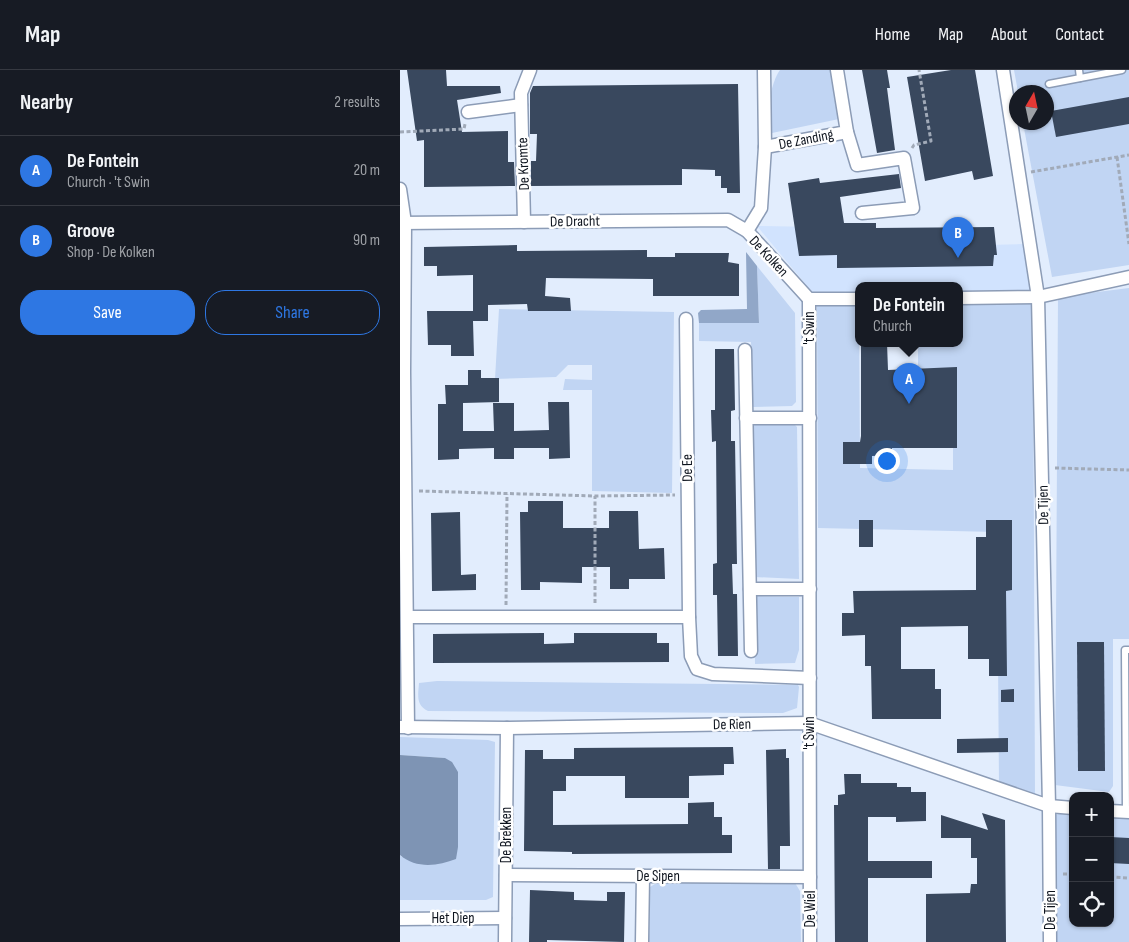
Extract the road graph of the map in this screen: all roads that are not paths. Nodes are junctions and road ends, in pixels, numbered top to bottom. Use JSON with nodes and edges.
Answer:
{"nodes":[{"id":1,"x":530,"y":70,"type":"edge"},
{"id":2,"x":764,"y":70,"type":"edge"},
{"id":3,"x":837,"y":70,"type":"edge"},
{"id":4,"x":1003,"y":70,"type":"edge"},
{"id":5,"x":1079,"y":70,"type":"edge"},
{"id":6,"x":1122,"y":70,"type":"edge"},
{"id":7,"x":1080,"y":78,"type":"junction"},
{"id":8,"x":1049,"y":84,"type":"road end"},
{"id":9,"x":521,"y":105,"type":"junction"},
{"id":10,"x":468,"y":112,"type":"road end"},
{"id":11,"x":847,"y":132,"type":"junction"},
{"id":12,"x":765,"y":147,"type":"junction"},
{"id":13,"x":400,"y":189,"type":"edge"},
{"id":14,"x":862,"y":213,"type":"dead end"},
{"id":15,"x":524,"y":222,"type":"junction"},
{"id":16,"x":403,"y":223,"type":"edge"},
{"id":17,"x":747,"y":231,"type":"junction"},
{"id":18,"x":1129,"y":277,"type":"edge"},
{"id":19,"x":1038,"y":297,"type":"junction"},
{"id":20,"x":963,"y":298,"type":"edge"},
{"id":21,"x":809,"y":299,"type":"junction"},
{"id":22,"x":855,"y":299,"type":"edge"},
{"id":23,"x":686,"y":319,"type":"dead end"},
{"id":24,"x":745,"y":350,"type":"dead end"},
{"id":25,"x":402,"y":372,"type":"edge"},
{"id":26,"x":746,"y":418,"type":"junction"},
{"id":27,"x":810,"y":418,"type":"junction"},
{"id":28,"x":750,"y":589,"type":"junction"},
{"id":29,"x":810,"y":589,"type":"junction"},
{"id":30,"x":408,"y":617,"type":"junction"},
{"id":31,"x":689,"y":617,"type":"junction"},
{"id":32,"x":1129,"y":650,"type":"edge"},
{"id":33,"x":751,"y":651,"type":"dead end"},
{"id":34,"x":810,"y":678,"type":"junction"},
{"id":35,"x":809,"y":723,"type":"junction"},
{"id":36,"x":404,"y":728,"type":"edge"},
{"id":37,"x":507,"y":728,"type":"junction"},
{"id":38,"x":1049,"y":806,"type":"junction"},
{"id":39,"x":1069,"y":808,"type":"edge"},
{"id":40,"x":1114,"y":811,"type":"edge"},
{"id":41,"x":1127,"y":812,"type":"edge"},
{"id":42,"x":506,"y":875,"type":"junction"},
{"id":43,"x":643,"y":876,"type":"junction"},
{"id":44,"x":810,"y":877,"type":"junction"},
{"id":45,"x":506,"y":918,"type":"junction"},
{"id":46,"x":400,"y":919,"type":"edge"},
{"id":47,"x":505,"y":942,"type":"edge"},
{"id":48,"x":642,"y":942,"type":"edge"},
{"id":49,"x":810,"y":942,"type":"edge"},
{"id":50,"x":1050,"y":942,"type":"edge"}],
"edges":[{"from":1,"to":9,"type":"street","name":"De Kromte"},
{"from":2,"to":12,"type":"street","name":"De Kolken"},
{"from":3,"to":11,"type":"street","name":"De Zanding"},
{"from":4,"to":19,"type":"street","name":"De Tijen"},
{"from":5,"to":7,"type":"lane"},
{"from":6,"to":7,"type":"lane"},
{"from":7,"to":8,"type":"lane"},
{"from":9,"to":10,"type":"street"},
{"from":9,"to":15,"type":"street","name":"De Kromte"},
{"from":11,"to":12,"type":"street","name":"De Zanding"},
{"from":11,"to":14,"type":"street","name":"De Zanding"},
{"from":12,"to":17,"type":"street","name":"De Kolken"},
{"from":13,"to":16,"type":"street"},
{"from":15,"to":16,"type":"street","name":"De Dracht"},
{"from":15,"to":17,"type":"street","name":"De Dracht"},
{"from":16,"to":25,"type":"street"},
{"from":17,"to":21,"type":"street","name":"De Kolken"},
{"from":18,"to":19,"type":"street"},
{"from":19,"to":20,"type":"street"},
{"from":19,"to":38,"type":"street","name":"De Tijen"},
{"from":21,"to":22,"type":"street"},
{"from":21,"to":27,"type":"street","name":"'t Swin"},
{"from":23,"to":31,"type":"street","name":"De Ee"},
{"from":24,"to":26,"type":"street"},
{"from":25,"to":30,"type":"street"},
{"from":26,"to":27,"type":"street"},
{"from":26,"to":28,"type":"street"},
{"from":27,"to":29,"type":"street","name":"'t Swin"},
{"from":28,"to":29,"type":"street"},
{"from":28,"to":33,"type":"street"},
{"from":29,"to":34,"type":"street","name":"'t Swin"},
{"from":30,"to":31,"type":"street"},
{"from":30,"to":36,"type":"street"},
{"from":31,"to":34,"type":"street","name":"De Ee"},
{"from":32,"to":41,"type":"lane"},
{"from":34,"to":35,"type":"street","name":"'t Swin"},
{"from":35,"to":37,"type":"street","name":"De Rien"},
{"from":35,"to":38,"type":"street","name":"De Rien"},
{"from":35,"to":44,"type":"street","name":"'t Swin"},
{"from":36,"to":37,"type":"street","name":"De Rien"},
{"from":37,"to":42,"type":"street","name":"De Brekken"},
{"from":38,"to":39,"type":"street","name":"De Rien"},
{"from":38,"to":50,"type":"street","name":"De Tijen"},
{"from":40,"to":41,"type":"street"},
{"from":42,"to":43,"type":"street","name":"De Sipen"},
{"from":42,"to":45,"type":"street","name":"De Brekken"},
{"from":43,"to":44,"type":"street","name":"De Sipen"},
{"from":43,"to":48,"type":"street"},
{"from":44,"to":49,"type":"street","name":"De Wiel"},
{"from":45,"to":46,"type":"street","name":"Het Diep"},
{"from":45,"to":47,"type":"street","name":"De Brekken"}]}
